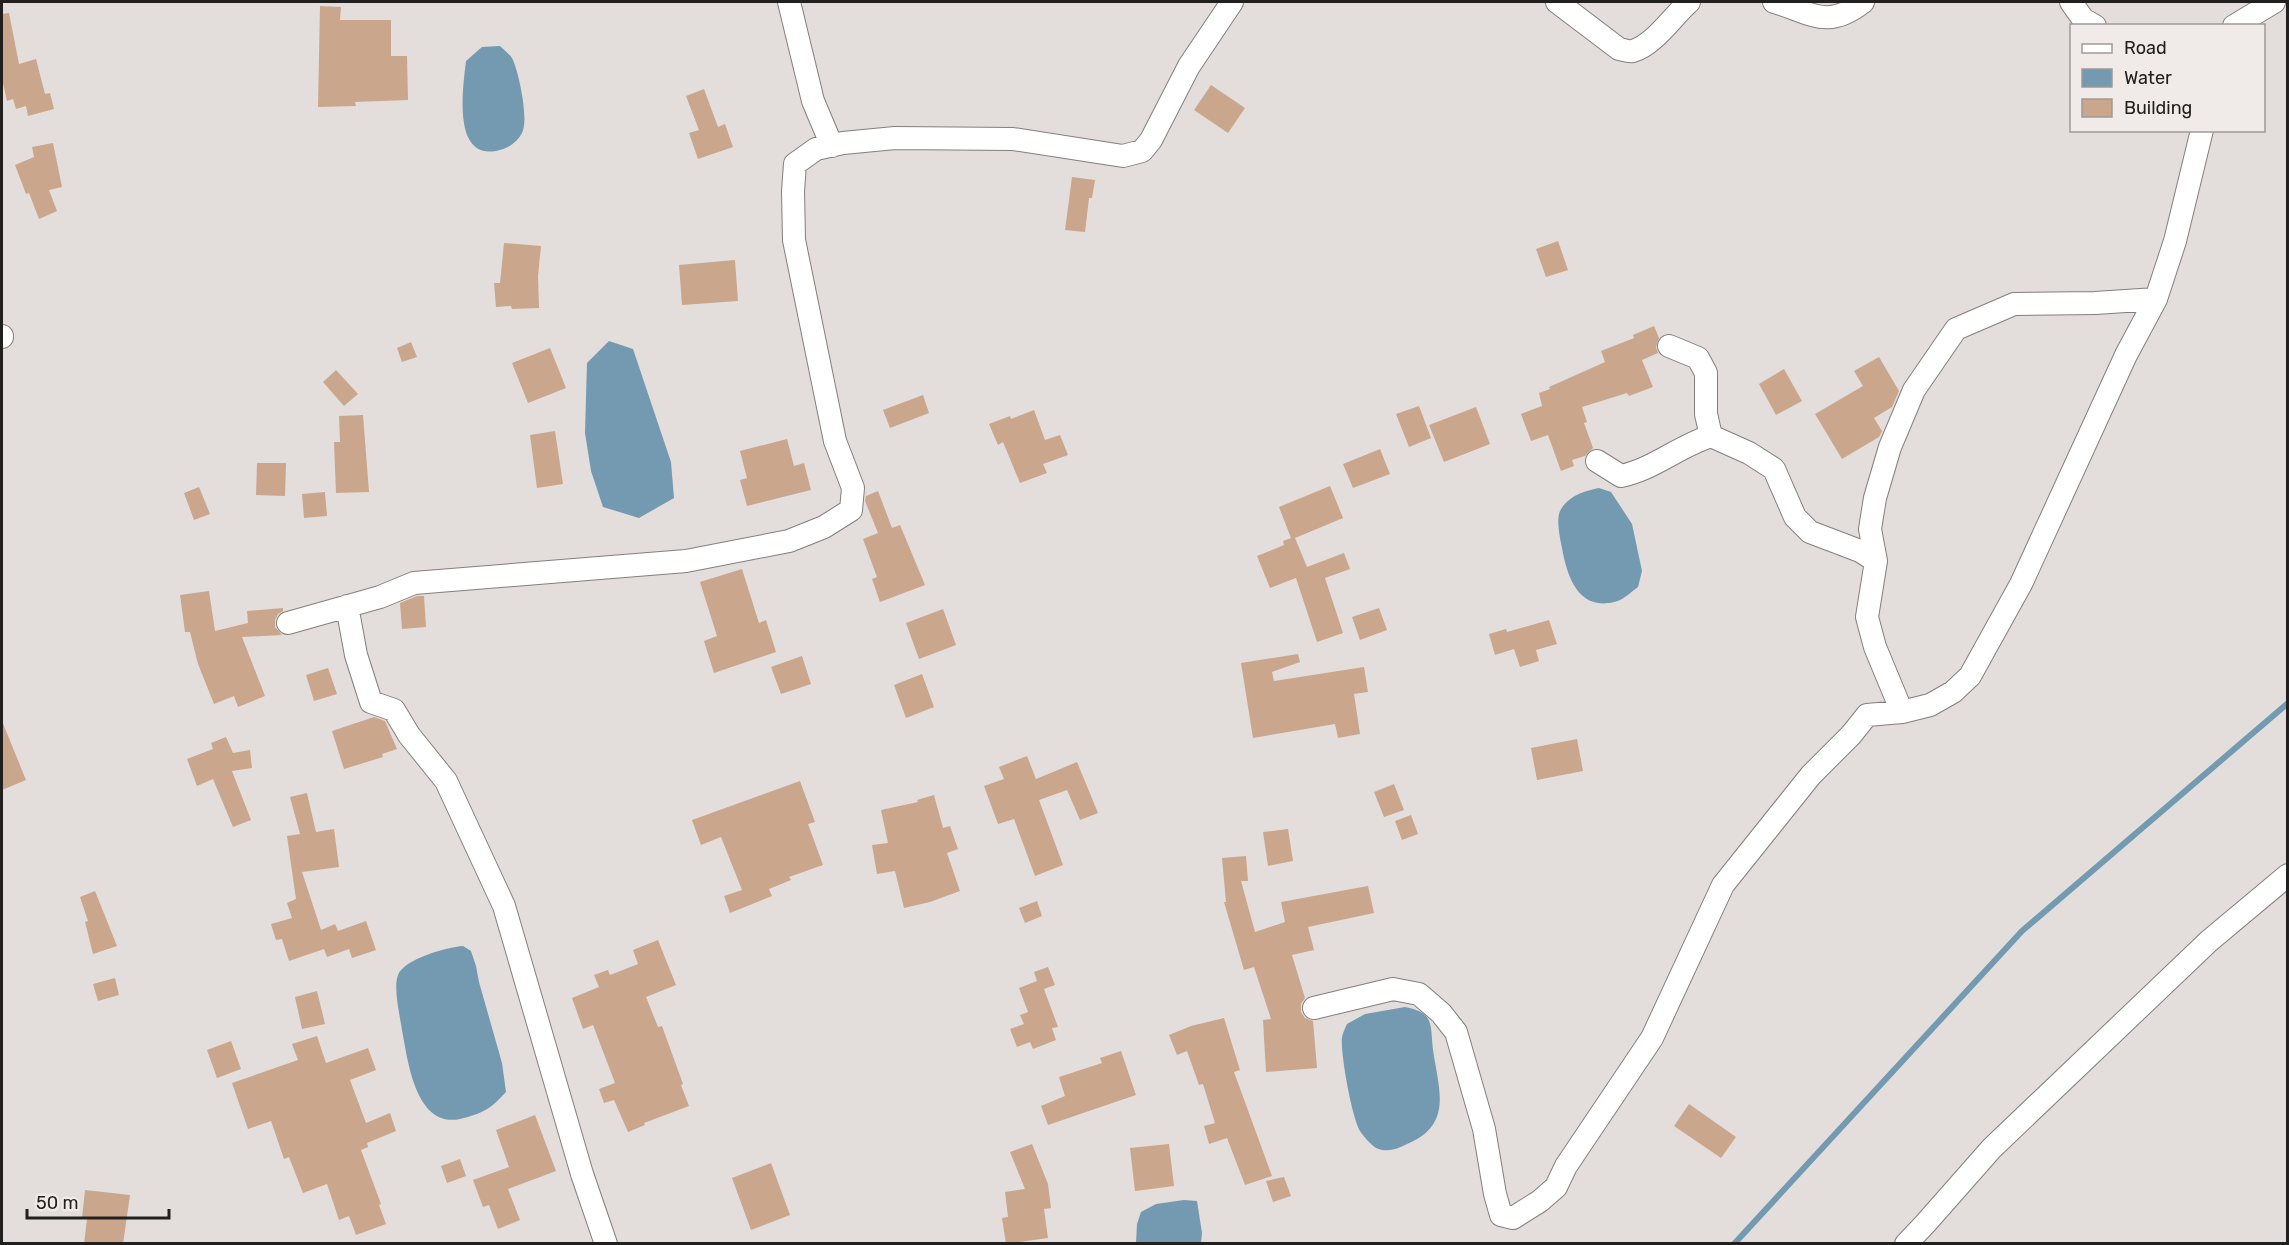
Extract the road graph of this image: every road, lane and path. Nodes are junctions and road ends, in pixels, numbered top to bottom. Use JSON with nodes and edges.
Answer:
{"nodes":[{"id":1,"x":789,"y":2,"type":"edge"},
{"id":2,"x":1232,"y":2,"type":"edge"},
{"id":3,"x":1557,"y":2,"type":"edge"},
{"id":4,"x":1689,"y":2,"type":"edge"},
{"id":5,"x":1774,"y":2,"type":"edge"},
{"id":6,"x":1863,"y":2,"type":"edge"},
{"id":7,"x":2071,"y":2,"type":"edge"},
{"id":8,"x":2274,"y":2,"type":"edge"},
{"id":9,"x":2092,"y":24,"type":"edge"},
{"id":10,"x":2237,"y":24,"type":"edge"},
{"id":11,"x":2202,"y":132,"type":"edge"},
{"id":12,"x":832,"y":146,"type":"junction"},
{"id":13,"x":2156,"y":299,"type":"junction"},
{"id":14,"x":1669,"y":346,"type":"dead end"},
{"id":15,"x":1711,"y":436,"type":"junction"},
{"id":16,"x":1597,"y":461,"type":"dead end"},
{"id":17,"x":1876,"y":561,"type":"junction"},
{"id":18,"x":347,"y":606,"type":"junction"},
{"id":19,"x":288,"y":623,"type":"dead end"},
{"id":20,"x":1902,"y":712,"type":"junction"},
{"id":21,"x":2288,"y":875,"type":"edge"},
{"id":22,"x":1314,"y":1008,"type":"dead end"},
{"id":23,"x":606,"y":1244,"type":"edge"},
{"id":24,"x":1906,"y":1244,"type":"edge"}],
"edges":[{"from":1,"to":12,"type":"street"},
{"from":2,"to":12,"type":"street"},
{"from":3,"to":4,"type":"street"},
{"from":5,"to":6,"type":"street"},
{"from":7,"to":9,"type":"street"},
{"from":8,"to":10,"type":"street"},
{"from":11,"to":13,"type":"street"},
{"from":12,"to":18,"type":"street"},
{"from":13,"to":17,"type":"street"},
{"from":13,"to":20,"type":"street"},
{"from":14,"to":15,"type":"street"},
{"from":15,"to":16,"type":"street"},
{"from":15,"to":17,"type":"street"},
{"from":17,"to":20,"type":"street"},
{"from":18,"to":19,"type":"street"},
{"from":18,"to":23,"type":"street"},
{"from":20,"to":22,"type":"street"},
{"from":21,"to":24,"type":"street"}]}
